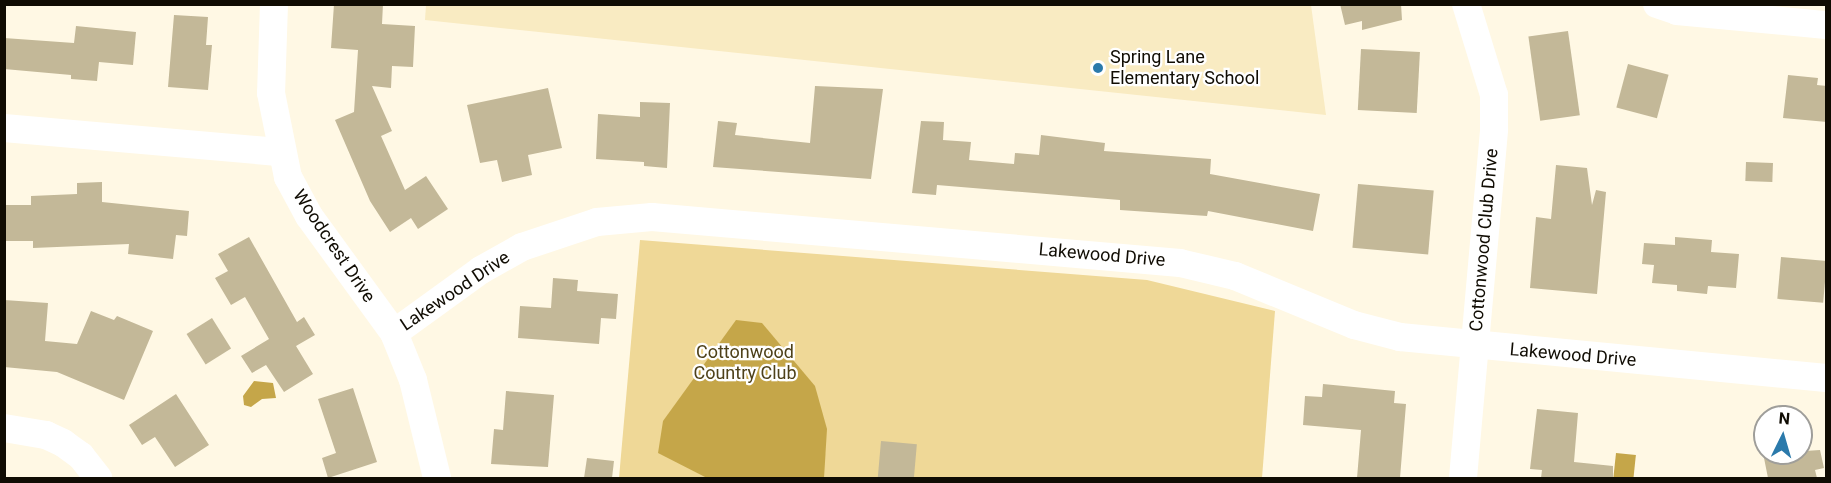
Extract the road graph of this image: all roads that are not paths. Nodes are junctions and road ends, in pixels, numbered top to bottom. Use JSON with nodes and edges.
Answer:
{"nodes":[{"id":1,"x":274,"y":4,"type":"edge"},
{"id":2,"x":1466,"y":4,"type":"edge"},
{"id":3,"x":1657,"y":4,"type":"edge"},
{"id":4,"x":1827,"y":25,"type":"edge"},
{"id":5,"x":4,"y":128,"type":"edge"},
{"id":6,"x":281,"y":152,"type":"junction"},
{"id":7,"x":394,"y":333,"type":"junction"},
{"id":8,"x":1474,"y":346,"type":"junction"},
{"id":9,"x":1827,"y":378,"type":"edge"},
{"id":10,"x":4,"y":428,"type":"edge"},
{"id":11,"x":98,"y":478,"type":"edge"},
{"id":12,"x":437,"y":478,"type":"edge"},
{"id":13,"x":1463,"y":478,"type":"edge"}],
"edges":[{"from":1,"to":6,"type":"street","name":"Woodcrest Drive"},
{"from":2,"to":8,"type":"street","name":"Cottonwood Club Drive"},
{"from":3,"to":4,"type":"street"},
{"from":5,"to":6,"type":"street"},
{"from":6,"to":7,"type":"street","name":"Woodcrest Drive"},
{"from":7,"to":8,"type":"street","name":"Lakewood Drive"},
{"from":7,"to":12,"type":"street","name":"Woodcrest Drive"},
{"from":8,"to":9,"type":"street","name":"Lakewood Drive"},
{"from":8,"to":13,"type":"street","name":"Cottonwood Club Drive"},
{"from":10,"to":11,"type":"street"}]}
